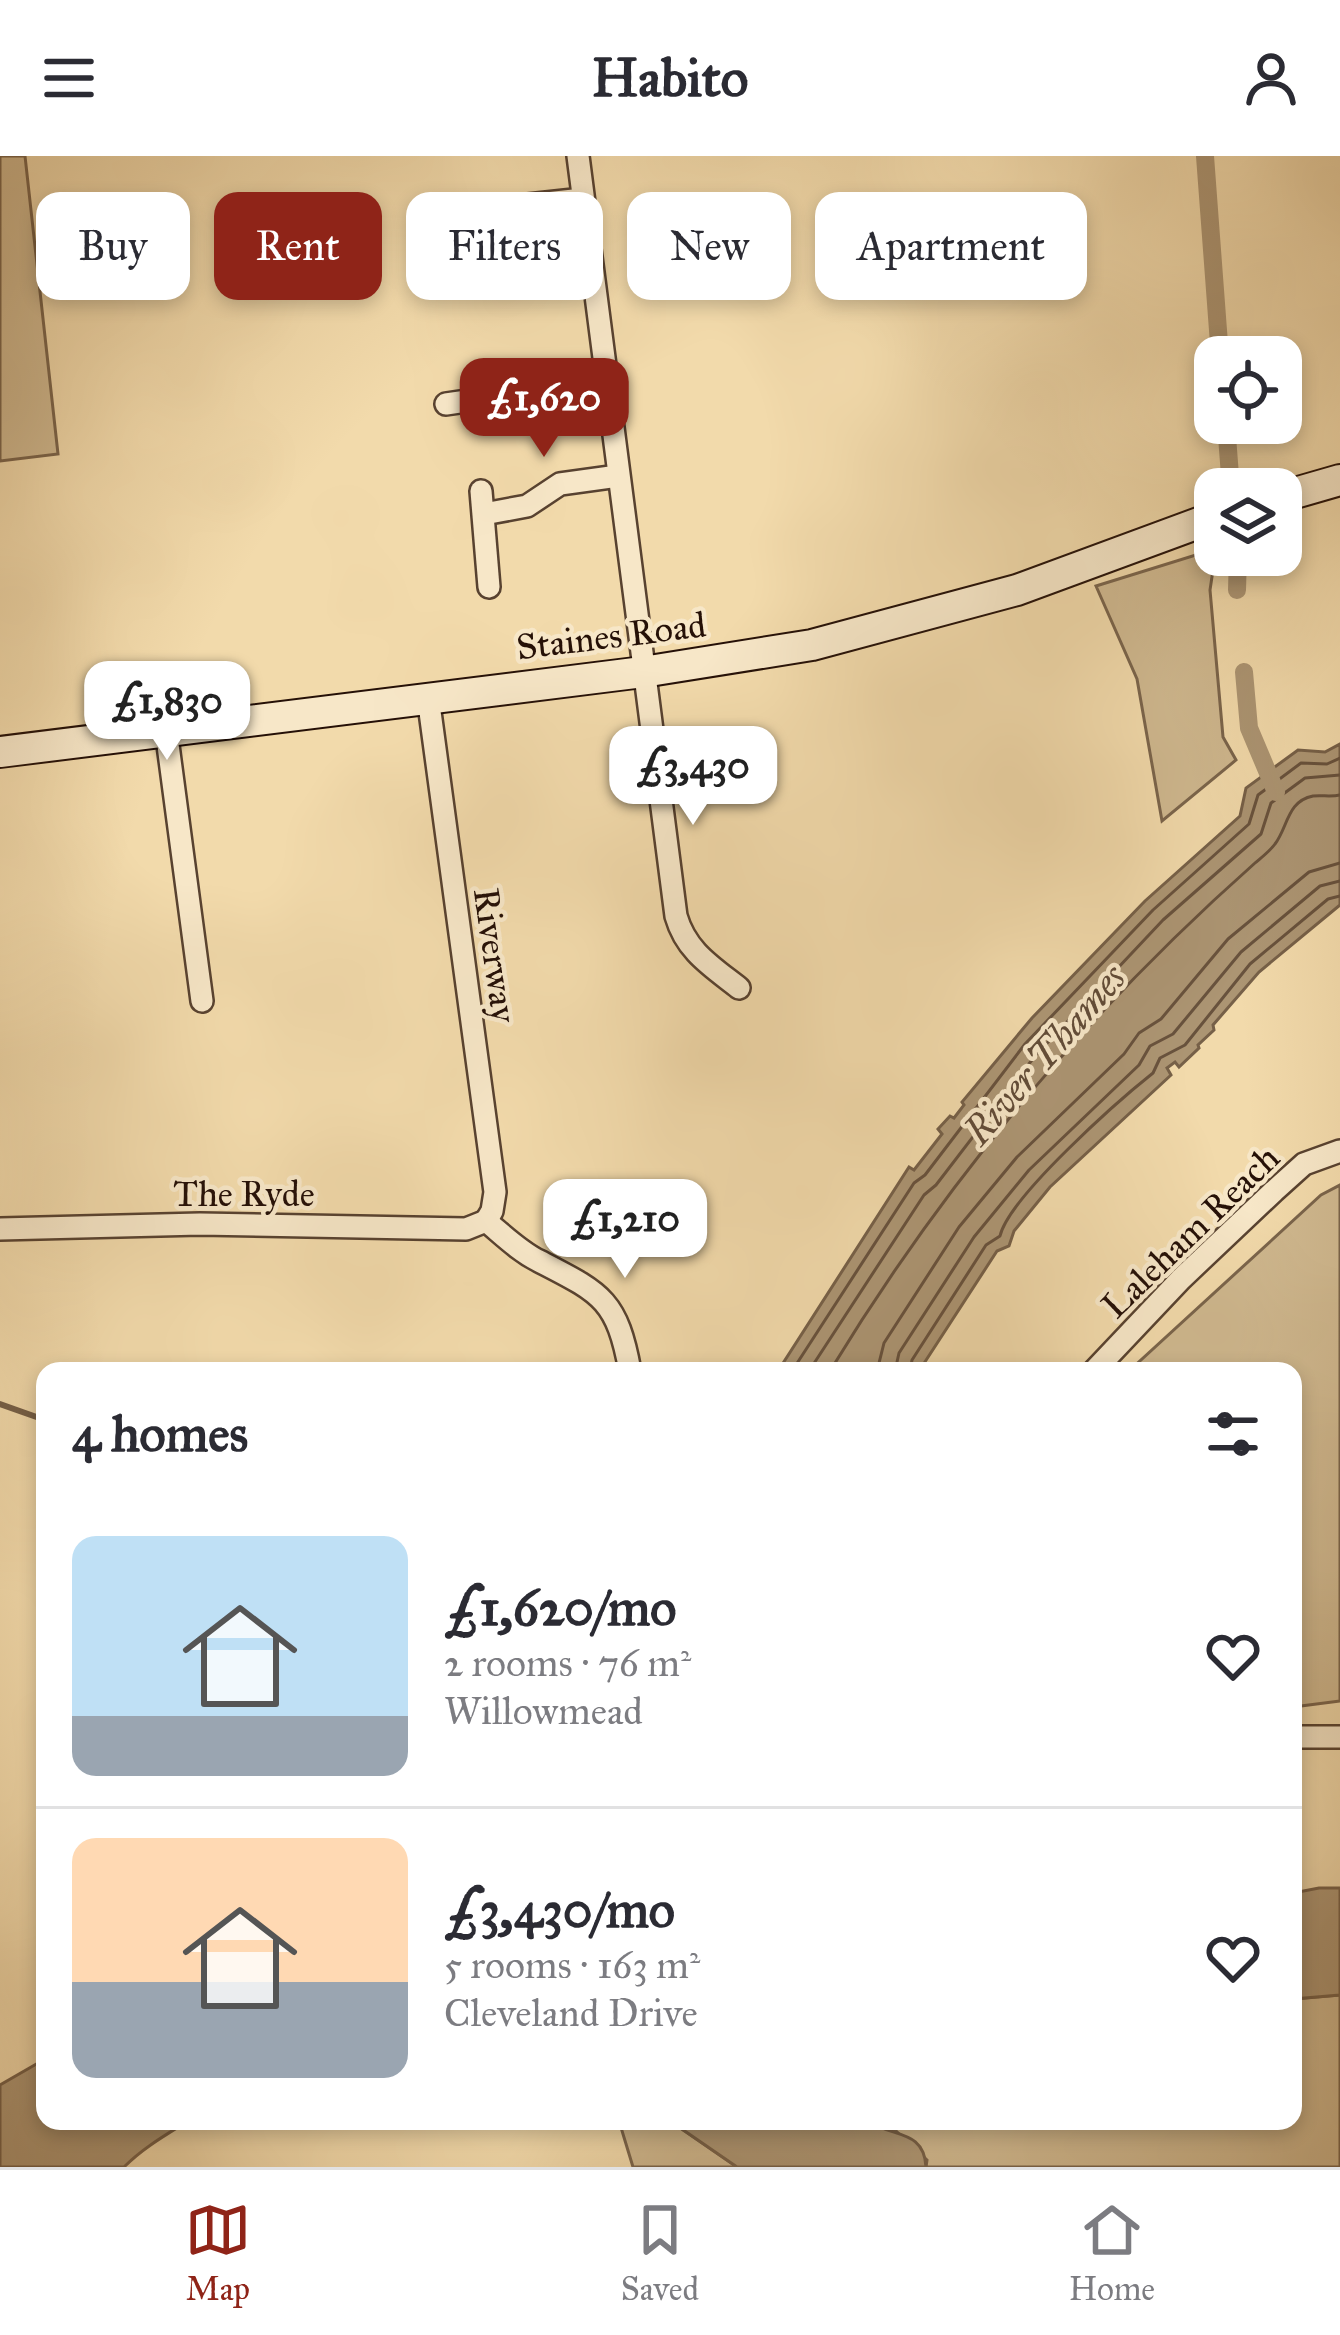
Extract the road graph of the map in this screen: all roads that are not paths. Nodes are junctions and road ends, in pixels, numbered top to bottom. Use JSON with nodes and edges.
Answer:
{"nodes":[{"id":1,"x":578,"y":156,"type":"edge"},
{"id":2,"x":582,"y":192,"type":"edge"},
{"id":3,"x":595,"y":300,"type":"edge"},
{"id":4,"x":605,"y":382,"type":"junction"},
{"id":5,"x":446,"y":404,"type":"dead end"},
{"id":6,"x":618,"y":476,"type":"junction"},
{"id":7,"x":1340,"y":480,"type":"edge"},
{"id":8,"x":1302,"y":491,"type":"edge"},
{"id":9,"x":1194,"y":525,"type":"edge"},
{"id":10,"x":488,"y":587,"type":"dead end"},
{"id":11,"x":643,"y":672,"type":"junction"},
{"id":12,"x":428,"y":697,"type":"junction"},
{"id":13,"x":166,"y":730,"type":"junction"},
{"id":14,"x":0,"y":752,"type":"edge"},
{"id":15,"x":739,"y":988,"type":"dead end"},
{"id":16,"x":201,"y":1001,"type":"dead end"},
{"id":17,"x":1340,"y":1151,"type":"edge"},
{"id":18,"x":486,"y":1221,"type":"junction"},
{"id":19,"x":0,"y":1229,"type":"edge"},
{"id":20,"x":628,"y":1362,"type":"edge"},
{"id":21,"x":1103,"y":1362,"type":"edge"},
{"id":22,"x":1302,"y":1737,"type":"edge"},
{"id":23,"x":1340,"y":1737,"type":"edge"}],
"edges":[{"from":1,"to":2,"type":"street"},
{"from":3,"to":4,"type":"street"},
{"from":4,"to":5,"type":"street"},
{"from":4,"to":6,"type":"street"},
{"from":6,"to":10,"type":"street"},
{"from":6,"to":11,"type":"street"},
{"from":7,"to":8,"type":"main road"},
{"from":9,"to":11,"type":"main road","name":"Staines Road"},
{"from":11,"to":12,"type":"main road","name":"Staines Road"},
{"from":11,"to":15,"type":"street"},
{"from":12,"to":13,"type":"main road","name":"Staines Road"},
{"from":12,"to":18,"type":"street","name":"Riverway"},
{"from":13,"to":14,"type":"main road","name":"Staines Road"},
{"from":13,"to":16,"type":"street"},
{"from":17,"to":21,"type":"street","name":"Laleham Reach"},
{"from":18,"to":19,"type":"street","name":"The Ryde"},
{"from":18,"to":20,"type":"street"},
{"from":22,"to":23,"type":"street"}]}
